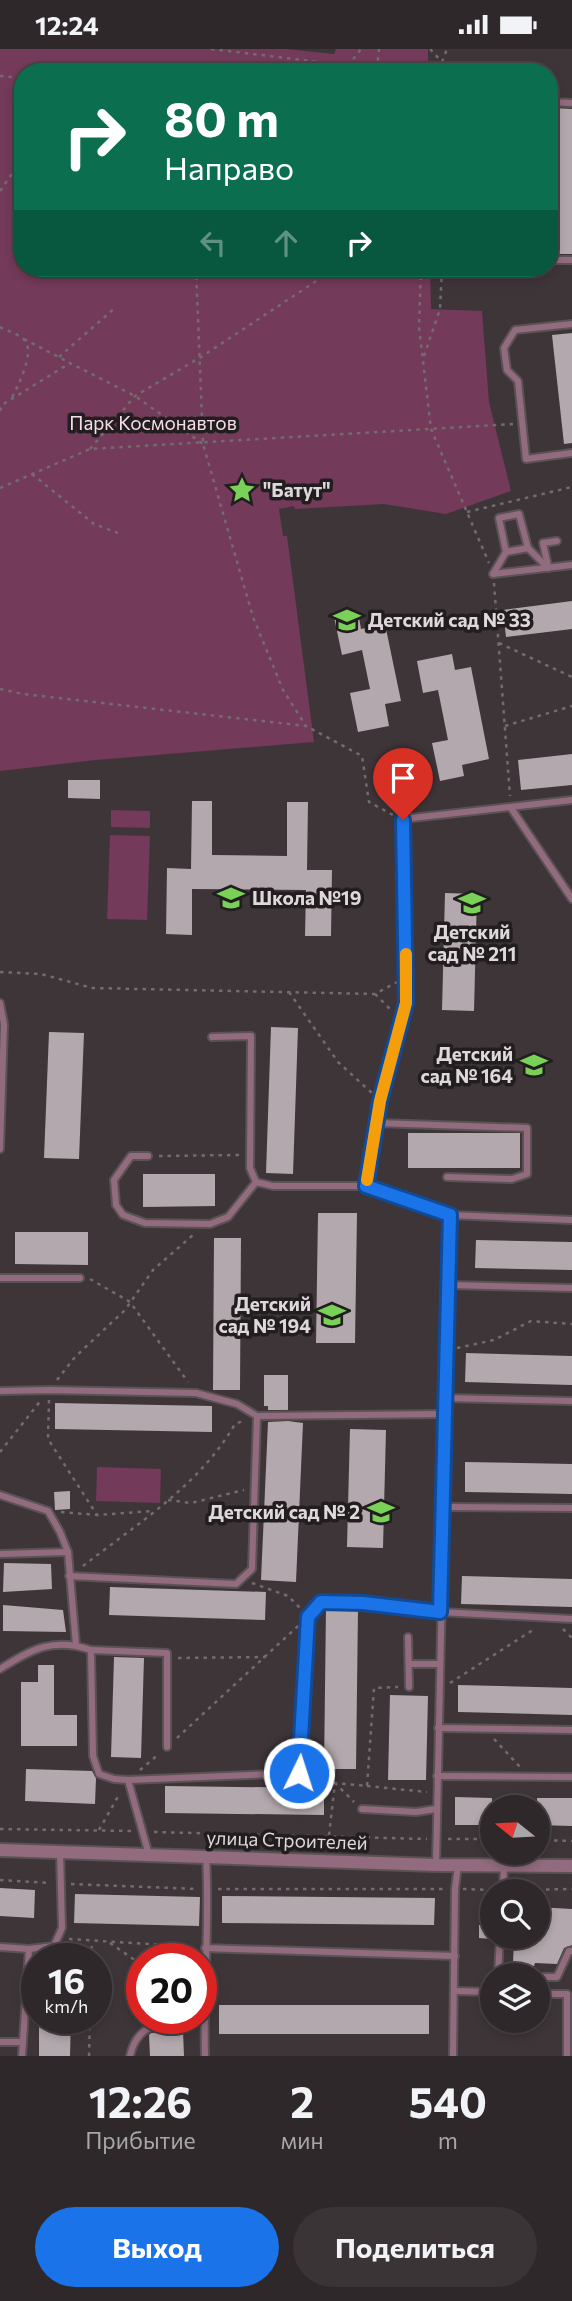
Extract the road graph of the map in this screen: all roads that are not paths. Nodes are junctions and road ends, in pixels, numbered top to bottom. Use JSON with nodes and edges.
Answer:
{"nodes":[{"id":1,"x":572,"y":324,"type":"edge"},
{"id":2,"x":572,"y":453,"type":"edge"},
{"id":3,"x":556,"y":541,"type":"dead end"},
{"id":4,"x":528,"y":548,"type":"junction"},
{"id":5,"x":506,"y":552,"type":"junction"},
{"id":6,"x":572,"y":565,"type":"edge"},
{"id":7,"x":548,"y":568,"type":"junction"},
{"id":8,"x":572,"y":800,"type":"edge"},
{"id":9,"x":510,"y":807,"type":"junction"},
{"id":10,"x":571,"y":896,"type":"edge"},
{"id":11,"x":0,"y":1003,"type":"edge"},
{"id":12,"x":212,"y":1037,"type":"dead end"},
{"id":13,"x":376,"y":1123,"type":"junction"},
{"id":14,"x":0,"y":1150,"type":"edge"},
{"id":15,"x":148,"y":1156,"type":"road end"},
{"id":16,"x":447,"y":1177,"type":"dead end"},
{"id":17,"x":256,"y":1182,"type":"junction"},
{"id":18,"x":366,"y":1186,"type":"junction"},
{"id":19,"x":450,"y":1215,"type":"junction"},
{"id":20,"x":572,"y":1220,"type":"edge"},
{"id":21,"x":0,"y":1278,"type":"edge"},
{"id":22,"x":80,"y":1278,"type":"road end"},
{"id":23,"x":449,"y":1285,"type":"junction"},
{"id":24,"x":572,"y":1288,"type":"edge"},
{"id":25,"x":0,"y":1391,"type":"edge"},
{"id":26,"x":446,"y":1398,"type":"junction"},
{"id":27,"x":572,"y":1401,"type":"edge"},
{"id":28,"x":446,"y":1414,"type":"junction"},
{"id":29,"x":257,"y":1416,"type":"junction"},
{"id":30,"x":0,"y":1495,"type":"edge"},
{"id":31,"x":444,"y":1507,"type":"junction"},
{"id":32,"x":572,"y":1508,"type":"edge"},
{"id":33,"x":68,"y":1552,"type":"junction"},
{"id":34,"x":0,"y":1554,"type":"edge"},
{"id":35,"x":69,"y":1576,"type":"junction"},
{"id":36,"x":440,"y":1612,"type":"junction"},
{"id":37,"x":572,"y":1619,"type":"edge"},
{"id":38,"x":408,"y":1637,"type":"dead end"},
{"id":39,"x":76,"y":1645,"type":"junction"},
{"id":40,"x":91,"y":1650,"type":"junction"},
{"id":41,"x":409,"y":1664,"type":"junction"},
{"id":42,"x":439,"y":1664,"type":"junction"},
{"id":43,"x":0,"y":1669,"type":"edge"},
{"id":44,"x":409,"y":1687,"type":"road end"},
{"id":45,"x":438,"y":1728,"type":"junction"},
{"id":46,"x":572,"y":1730,"type":"edge"},
{"id":47,"x":167,"y":1747,"type":"road end"},
{"id":48,"x":437,"y":1776,"type":"junction"},
{"id":49,"x":572,"y":1777,"type":"edge"},
{"id":50,"x":128,"y":1780,"type":"junction"},
{"id":51,"x":362,"y":1809,"type":"road end"},
{"id":52,"x":436,"y":1809,"type":"junction"},
{"id":53,"x":0,"y":1850,"type":"edge"},
{"id":54,"x":60,"y":1852,"type":"junction"},
{"id":55,"x":149,"y":1855,"type":"junction"},
{"id":56,"x":206,"y":1856,"type":"junction"},
{"id":57,"x":436,"y":1865,"type":"junction"},
{"id":58,"x":458,"y":1865,"type":"junction"},
{"id":59,"x":504,"y":1866,"type":"junction"},
{"id":60,"x":572,"y":1866,"type":"edge"},
{"id":61,"x":504,"y":1879,"type":"edge"},
{"id":62,"x":55,"y":1943,"type":"edge"},
{"id":63,"x":205,"y":1943,"type":"edge"},
{"id":64,"x":0,"y":1947,"type":"edge"},
{"id":65,"x":21,"y":1948,"type":"edge"},
{"id":66,"x":217,"y":1948,"type":"edge"},
{"id":67,"x":572,"y":1951,"type":"edge"},
{"id":68,"x":455,"y":1956,"type":"junction"},
{"id":69,"x":550,"y":1977,"type":"edge"},
{"id":70,"x":455,"y":1991,"type":"junction"},
{"id":71,"x":480,"y":1992,"type":"edge"},
{"id":72,"x":550,"y":1994,"type":"edge"},
{"id":73,"x":24,"y":2034,"type":"edge"},
{"id":74,"x":140,"y":2034,"type":"edge"},
{"id":75,"x":204,"y":2034,"type":"edge"},
{"id":76,"x":0,"y":2042,"type":"edge"},
{"id":77,"x":23,"y":2042,"type":"junction"},
{"id":78,"x":22,"y":2056,"type":"edge"},
{"id":79,"x":130,"y":2056,"type":"edge"},
{"id":80,"x":205,"y":2056,"type":"edge"},
{"id":81,"x":453,"y":2056,"type":"edge"},
{"id":82,"x":567,"y":2056,"type":"edge"}],
"edges":[{"from":1,"to":2,"type":"lane"},
{"from":3,"to":7,"type":"lane"},
{"from":4,"to":5,"type":"lane"},
{"from":4,"to":5,"type":"lane"},
{"from":4,"to":7,"type":"lane"},
{"from":5,"to":7,"type":"lane"},
{"from":6,"to":7,"type":"lane"},
{"from":8,"to":9,"type":"lane"},
{"from":9,"to":10,"type":"lane"},
{"from":9,"to":13,"type":"lane"},
{"from":11,"to":14,"type":"lane"},
{"from":12,"to":17,"type":"lane"},
{"from":13,"to":16,"type":"lane"},
{"from":13,"to":18,"type":"lane"},
{"from":15,"to":17,"type":"lane"},
{"from":17,"to":18,"type":"lane"},
{"from":18,"to":19,"type":"lane"},
{"from":19,"to":20,"type":"lane"},
{"from":19,"to":23,"type":"lane"},
{"from":21,"to":22,"type":"lane"},
{"from":23,"to":24,"type":"lane"},
{"from":23,"to":26,"type":"lane"},
{"from":25,"to":29,"type":"lane"},
{"from":26,"to":27,"type":"lane"},
{"from":26,"to":28,"type":"lane"},
{"from":28,"to":29,"type":"lane"},
{"from":28,"to":31,"type":"lane"},
{"from":29,"to":35,"type":"lane"},
{"from":30,"to":33,"type":"lane"},
{"from":31,"to":32,"type":"lane"},
{"from":31,"to":36,"type":"lane"},
{"from":33,"to":34,"type":"lane"},
{"from":33,"to":35,"type":"lane"},
{"from":35,"to":39,"type":"lane"},
{"from":36,"to":37,"type":"lane"},
{"from":36,"to":42,"type":"lane"},
{"from":36,"to":50,"type":"lane"},
{"from":38,"to":41,"type":"lane"},
{"from":39,"to":40,"type":"lane"},
{"from":39,"to":43,"type":"lane"},
{"from":40,"to":47,"type":"lane"},
{"from":40,"to":50,"type":"lane"},
{"from":41,"to":42,"type":"lane"},
{"from":41,"to":44,"type":"lane"},
{"from":42,"to":45,"type":"lane"},
{"from":45,"to":46,"type":"lane"},
{"from":45,"to":48,"type":"lane"},
{"from":48,"to":49,"type":"lane"},
{"from":48,"to":52,"type":"lane"},
{"from":50,"to":55,"type":"lane"},
{"from":51,"to":52,"type":"lane"},
{"from":52,"to":57,"type":"lane"},
{"from":53,"to":54,"type":"street","name":"улица Строителей"},
{"from":54,"to":55,"type":"street","name":"улица Строителей"},
{"from":54,"to":62,"type":"lane"},
{"from":55,"to":56,"type":"street","name":"улица Строителей"},
{"from":56,"to":57,"type":"street","name":"улица Строителей"},
{"from":56,"to":63,"type":"lane"},
{"from":57,"to":58,"type":"street","name":"улица Строителей"},
{"from":58,"to":59,"type":"street","name":"улица Строителей"},
{"from":58,"to":68,"type":"lane"},
{"from":59,"to":60,"type":"street","name":"улица Строителей"},
{"from":59,"to":61,"type":"lane"},
{"from":64,"to":65,"type":"lane"},
{"from":66,"to":68,"type":"lane"},
{"from":67,"to":69,"type":"lane"},
{"from":68,"to":70,"type":"lane"},
{"from":70,"to":71,"type":"lane"},
{"from":70,"to":81,"type":"lane"},
{"from":72,"to":82,"type":"lane"},
{"from":73,"to":77,"type":"lane"},
{"from":74,"to":79,"type":"lane"},
{"from":75,"to":80,"type":"lane"},
{"from":76,"to":77,"type":"lane"},
{"from":77,"to":78,"type":"lane"}]}
